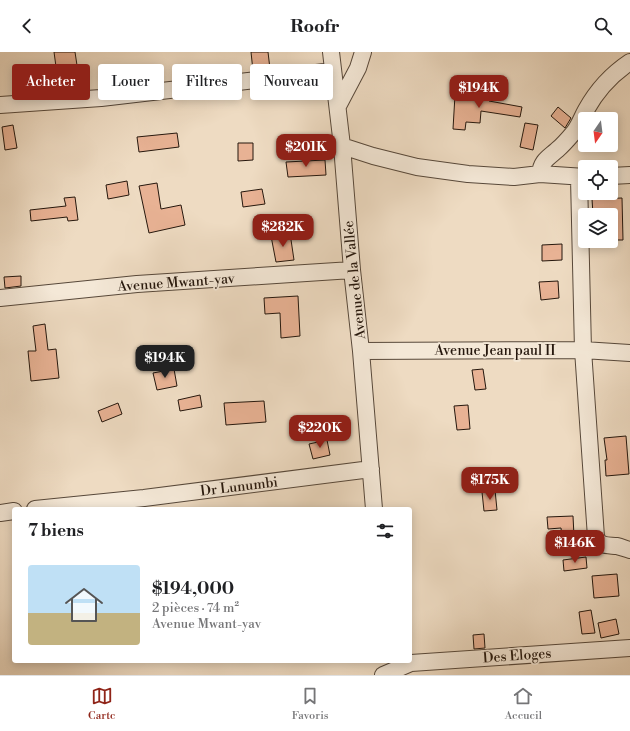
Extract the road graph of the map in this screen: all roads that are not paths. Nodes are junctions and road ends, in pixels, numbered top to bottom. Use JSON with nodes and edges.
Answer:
{"nodes":[{"id":1,"x":331,"y":52,"type":"edge"},
{"id":2,"x":367,"y":52,"type":"edge"},
{"id":3,"x":630,"y":62,"type":"edge"},
{"id":4,"x":332,"y":64,"type":"edge"},
{"id":5,"x":333,"y":71,"type":"edge"},
{"id":6,"x":250,"y":81,"type":"edge"},
{"id":7,"x":0,"y":105,"type":"edge"},
{"id":8,"x":338,"y":106,"type":"junction"},
{"id":9,"x":342,"y":146,"type":"junction"},
{"id":10,"x":540,"y":174,"type":"junction"},
{"id":11,"x":630,"y":175,"type":"edge"},
{"id":12,"x":618,"y":176,"type":"edge"},
{"id":13,"x":578,"y":177,"type":"edge"},
{"id":14,"x":582,"y":200,"type":"edge"},
{"id":15,"x":352,"y":270,"type":"junction"},
{"id":16,"x":0,"y":298,"type":"edge"},
{"id":17,"x":583,"y":350,"type":"junction"},
{"id":18,"x":361,"y":351,"type":"junction"},
{"id":19,"x":630,"y":353,"type":"edge"},
{"id":20,"x":371,"y":469,"type":"junction"},
{"id":21,"x":55,"y":507,"type":"edge"},
{"id":22,"x":374,"y":507,"type":"edge"},
{"id":23,"x":12,"y":511,"type":"edge"},
{"id":24,"x":0,"y":512,"type":"edge"},
{"id":25,"x":630,"y":550,"type":"edge"},
{"id":26,"x":630,"y":648,"type":"edge"},
{"id":27,"x":411,"y":663,"type":"edge"},
{"id":28,"x":412,"y":663,"type":"edge"},
{"id":29,"x":386,"y":671,"type":"edge"}],
"edges":[{"from":1,"to":4,"type":"street","name":"Avenue de la Vallée"},
{"from":2,"to":8,"type":"street"},
{"from":3,"to":10,"type":"street"},
{"from":5,"to":8,"type":"street","name":"Avenue de la Vallée"},
{"from":6,"to":7,"type":"street"},
{"from":8,"to":9,"type":"street","name":"Avenue de la Vallée"},
{"from":9,"to":10,"type":"street"},
{"from":9,"to":15,"type":"street","name":"Avenue de la Vallée"},
{"from":10,"to":13,"type":"street"},
{"from":11,"to":12,"type":"street"},
{"from":14,"to":17,"type":"street"},
{"from":15,"to":16,"type":"street","name":"Avenue Mwant-yav"},
{"from":15,"to":18,"type":"street","name":"Avenue de la Vallée"},
{"from":17,"to":18,"type":"street","name":"Avenue Jean paul II"},
{"from":17,"to":19,"type":"street","name":"Avenue Jean paul II"},
{"from":17,"to":25,"type":"street"},
{"from":18,"to":20,"type":"street","name":"Avenue de la Vallée"},
{"from":20,"to":21,"type":"street","name":"Dr Lunumbi"},
{"from":20,"to":22,"type":"street","name":"Avenue de la Vallée"},
{"from":23,"to":24,"type":"street"},
{"from":26,"to":28,"type":"street","name":"Des Eloges"},
{"from":27,"to":29,"type":"street","name":"Des Eloges"}]}
